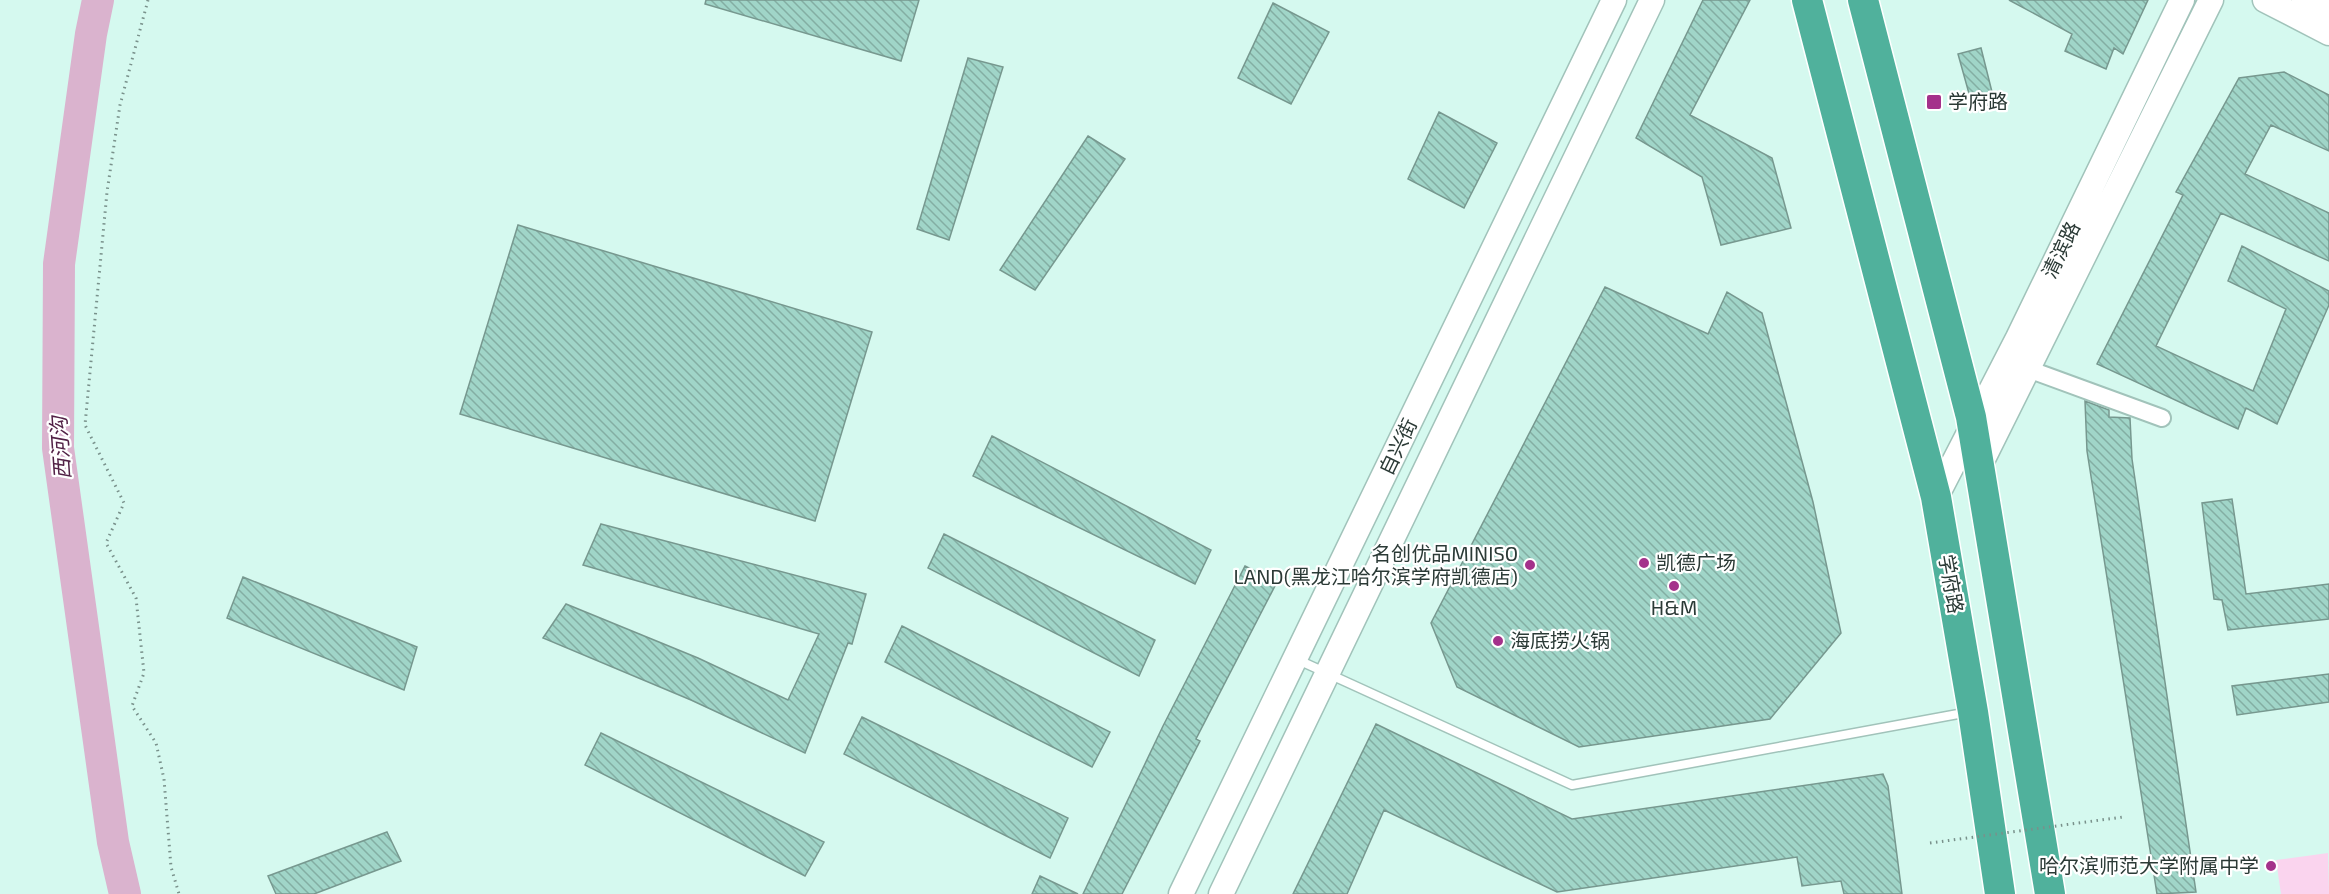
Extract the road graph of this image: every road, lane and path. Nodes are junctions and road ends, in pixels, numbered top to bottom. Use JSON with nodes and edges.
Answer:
{"nodes":[{"id":1,"x":148,"y":0,"type":"edge"},
{"id":2,"x":1614,"y":0,"type":"edge"},
{"id":3,"x":1652,"y":0,"type":"edge"},
{"id":4,"x":1807,"y":0,"type":"edge"},
{"id":5,"x":1863,"y":0,"type":"edge"},
{"id":6,"x":2182,"y":0,"type":"edge"},
{"id":7,"x":2211,"y":0,"type":"edge"},
{"id":8,"x":2265,"y":0,"type":"edge"},
{"id":9,"x":2304,"y":0,"type":"edge"},
{"id":10,"x":2329,"y":12,"type":"edge"},
{"id":11,"x":2329,"y":33,"type":"edge"},
{"id":12,"x":2028,"y":369,"type":"junction"},
{"id":13,"x":2162,"y":418,"type":"dead end"},
{"id":14,"x":1973,"y":426,"type":"junction"},
{"id":15,"x":1979,"y":467,"type":"junction"},
{"id":16,"x":1936,"y":497,"type":"junction"},
{"id":17,"x":1295,"y":659,"type":"junction"},
{"id":18,"x":1327,"y":674,"type":"junction"},
{"id":19,"x":1973,"y":711,"type":"junction"},
{"id":20,"x":2123,"y":817,"type":"dead end"},
{"id":21,"x":1930,"y":843,"type":"dead end"},
{"id":22,"x":178,"y":894,"type":"edge"},
{"id":23,"x":1181,"y":894,"type":"edge"},
{"id":24,"x":1221,"y":894,"type":"edge"},
{"id":25,"x":2000,"y":894,"type":"edge"},
{"id":26,"x":2050,"y":894,"type":"edge"}],
"edges":[{"from":1,"to":22,"type":"path"},
{"from":2,"to":17,"type":"main road","name":"自兴街"},
{"from":3,"to":18,"type":"main road","name":"自兴街"},
{"from":4,"to":16,"type":"highway","name":"学府路"},
{"from":5,"to":14,"type":"highway"},
{"from":6,"to":14,"type":"main road","name":"清滨路"},
{"from":7,"to":12,"type":"main road","name":"清滨路"},
{"from":8,"to":11,"type":"main road"},
{"from":9,"to":10,"type":"main road"},
{"from":12,"to":13,"type":"street"},
{"from":12,"to":15,"type":"main road","name":"清滨路"},
{"from":14,"to":15,"type":"highway"},
{"from":14,"to":16,"type":"main road","name":"清滨路"},
{"from":15,"to":26,"type":"highway"},
{"from":16,"to":19,"type":"highway","name":"学府路"},
{"from":17,"to":18,"type":"lane"},
{"from":17,"to":23,"type":"main road","name":"自兴街"},
{"from":18,"to":19,"type":"lane"},
{"from":18,"to":24,"type":"main road","name":"自兴街"},
{"from":19,"to":25,"type":"highway","name":"学府路"},
{"from":20,"to":21,"type":"path","bridge":true}]}
